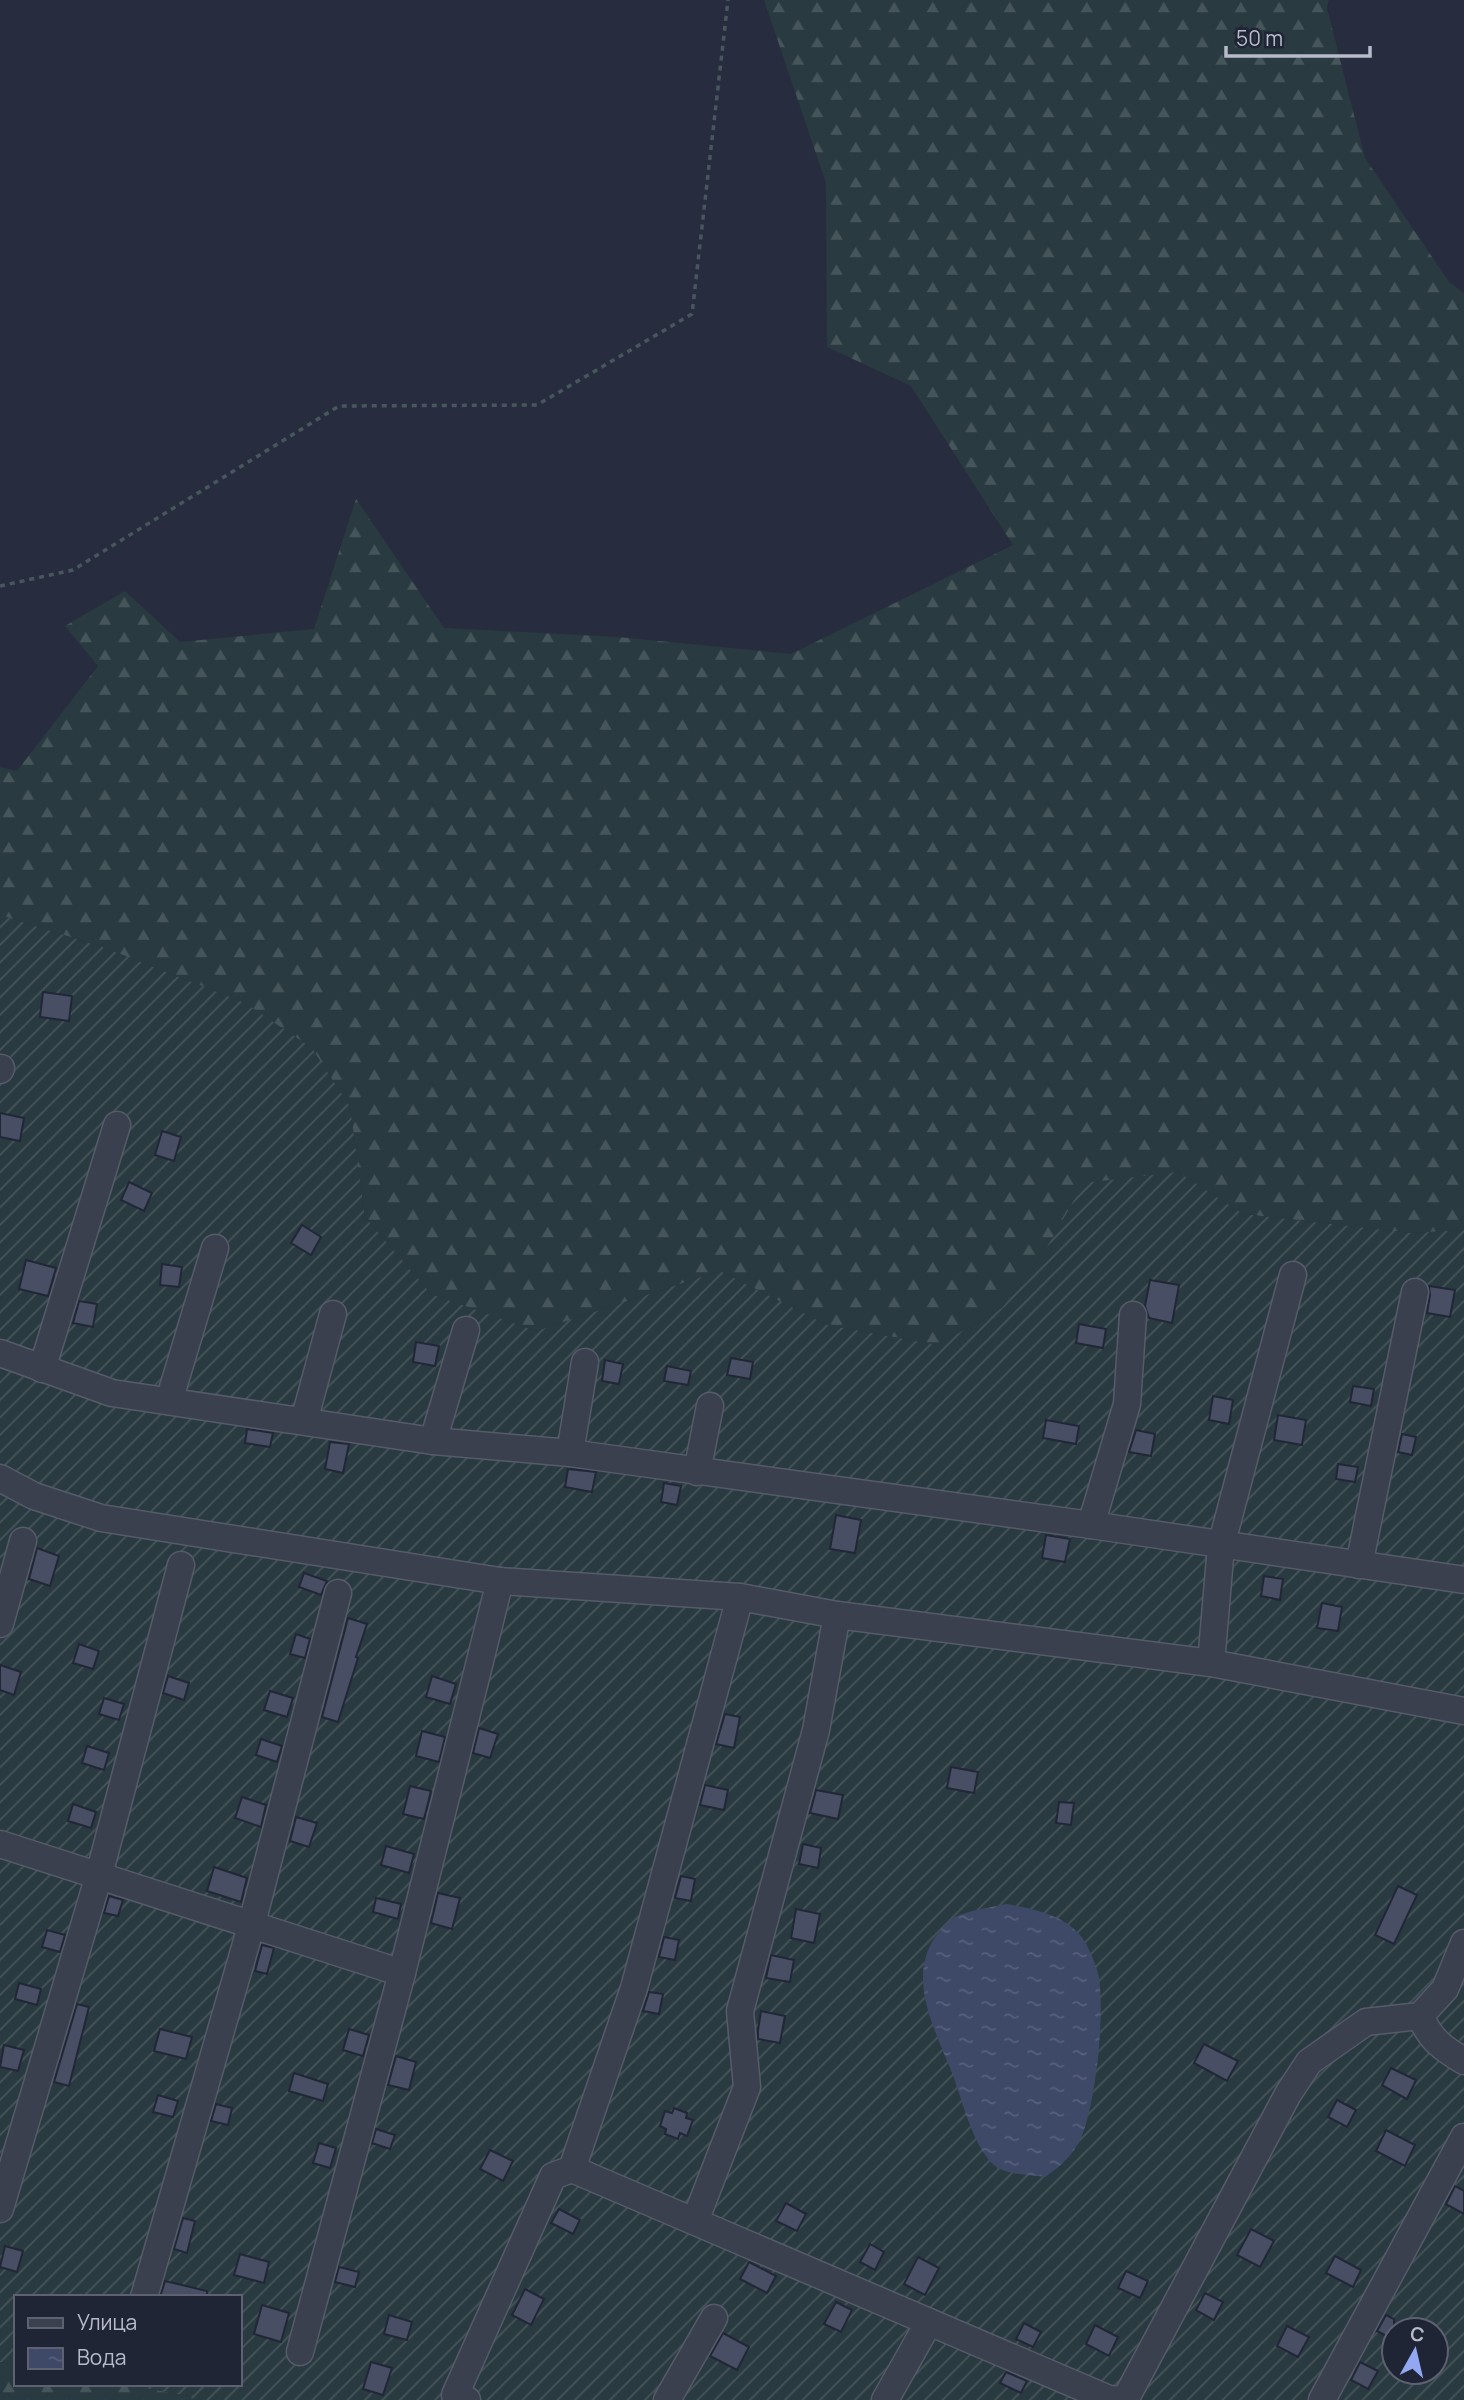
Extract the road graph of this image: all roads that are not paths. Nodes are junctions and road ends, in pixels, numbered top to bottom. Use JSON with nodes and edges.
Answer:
{"nodes":[{"id":1,"x":117,"y":1125,"type":"dead end"},
{"id":2,"x":215,"y":1248,"type":"dead end"},
{"id":3,"x":1293,"y":1275,"type":"dead end"},
{"id":4,"x":1415,"y":1292,"type":"dead end"},
{"id":5,"x":333,"y":1314,"type":"dead end"},
{"id":6,"x":1133,"y":1315,"type":"dead end"},
{"id":7,"x":466,"y":1330,"type":"dead end"},
{"id":8,"x":0,"y":1353,"type":"edge"},
{"id":9,"x":585,"y":1362,"type":"dead end"},
{"id":10,"x":42,"y":1369,"type":"junction"},
{"id":11,"x":169,"y":1401,"type":"junction"},
{"id":12,"x":710,"y":1406,"type":"dead end"},
{"id":13,"x":304,"y":1421,"type":"junction"},
{"id":14,"x":433,"y":1441,"type":"junction"},
{"id":15,"x":570,"y":1453,"type":"junction"},
{"id":16,"x":696,"y":1472,"type":"junction"},
{"id":17,"x":0,"y":1478,"type":"edge"},
{"id":18,"x":1091,"y":1525,"type":"junction"},
{"id":19,"x":23,"y":1541,"type":"dead end"},
{"id":20,"x":1221,"y":1546,"type":"junction"},
{"id":21,"x":181,"y":1565,"type":"dead end"},
{"id":22,"x":1359,"y":1565,"type":"junction"},
{"id":23,"x":1464,"y":1580,"type":"edge"},
{"id":24,"x":500,"y":1581,"type":"junction"},
{"id":25,"x":338,"y":1593,"type":"dead end"},
{"id":26,"x":740,"y":1597,"type":"junction"},
{"id":27,"x":837,"y":1615,"type":"junction"},
{"id":28,"x":0,"y":1624,"type":"edge"},
{"id":29,"x":1211,"y":1663,"type":"junction"},
{"id":30,"x":1464,"y":1711,"type":"edge"},
{"id":31,"x":0,"y":1844,"type":"edge"},
{"id":32,"x":99,"y":1875,"type":"junction"},
{"id":33,"x":252,"y":1923,"type":"junction"},
{"id":34,"x":1464,"y":1943,"type":"edge"},
{"id":35,"x":401,"y":1973,"type":"junction"},
{"id":36,"x":1420,"y":2016,"type":"junction"},
{"id":37,"x":1464,"y":2061,"type":"edge"},
{"id":38,"x":1464,"y":2137,"type":"edge"},
{"id":39,"x":572,"y":2169,"type":"junction"},
{"id":40,"x":0,"y":2209,"type":"edge"},
{"id":41,"x":695,"y":2221,"type":"junction"},
{"id":42,"x":145,"y":2295,"type":"edge"},
{"id":43,"x":714,"y":2318,"type":"dead end"},
{"id":44,"x":929,"y":2322,"type":"junction"},
{"id":45,"x":299,"y":2352,"type":"dead end"},
{"id":46,"x":467,"y":2400,"type":"edge"},
{"id":47,"x":667,"y":2400,"type":"edge"},
{"id":48,"x":885,"y":2400,"type":"edge"},
{"id":49,"x":1117,"y":2400,"type":"edge"},
{"id":50,"x":1322,"y":2400,"type":"edge"}],
"edges":[{"from":1,"to":10,"type":"street"},
{"from":2,"to":11,"type":"street"},
{"from":3,"to":20,"type":"street"},
{"from":4,"to":22,"type":"street"},
{"from":5,"to":13,"type":"street"},
{"from":6,"to":18,"type":"street"},
{"from":7,"to":14,"type":"street"},
{"from":8,"to":10,"type":"street"},
{"from":9,"to":15,"type":"street"},
{"from":10,"to":11,"type":"street"},
{"from":11,"to":13,"type":"street"},
{"from":12,"to":16,"type":"street"},
{"from":13,"to":14,"type":"street"},
{"from":14,"to":15,"type":"street"},
{"from":15,"to":16,"type":"street"},
{"from":16,"to":18,"type":"street"},
{"from":17,"to":24,"type":"street"},
{"from":18,"to":20,"type":"street"},
{"from":19,"to":28,"type":"street"},
{"from":20,"to":22,"type":"street"},
{"from":20,"to":29,"type":"street"},
{"from":21,"to":32,"type":"street"},
{"from":22,"to":23,"type":"street"},
{"from":24,"to":26,"type":"street"},
{"from":24,"to":35,"type":"street"},
{"from":25,"to":33,"type":"street"},
{"from":26,"to":27,"type":"street"},
{"from":26,"to":39,"type":"street"},
{"from":27,"to":29,"type":"street"},
{"from":27,"to":41,"type":"street"},
{"from":29,"to":30,"type":"street"},
{"from":31,"to":32,"type":"street"},
{"from":32,"to":33,"type":"street"},
{"from":32,"to":40,"type":"street"},
{"from":33,"to":35,"type":"street"},
{"from":33,"to":42,"type":"street"},
{"from":34,"to":36,"type":"street"},
{"from":35,"to":45,"type":"street"},
{"from":36,"to":37,"type":"street"},
{"from":36,"to":49,"type":"street"},
{"from":38,"to":50,"type":"street"},
{"from":39,"to":41,"type":"street"},
{"from":39,"to":46,"type":"street"},
{"from":41,"to":44,"type":"street"},
{"from":43,"to":47,"type":"street"},
{"from":44,"to":48,"type":"street"},
{"from":44,"to":49,"type":"street"}]}
